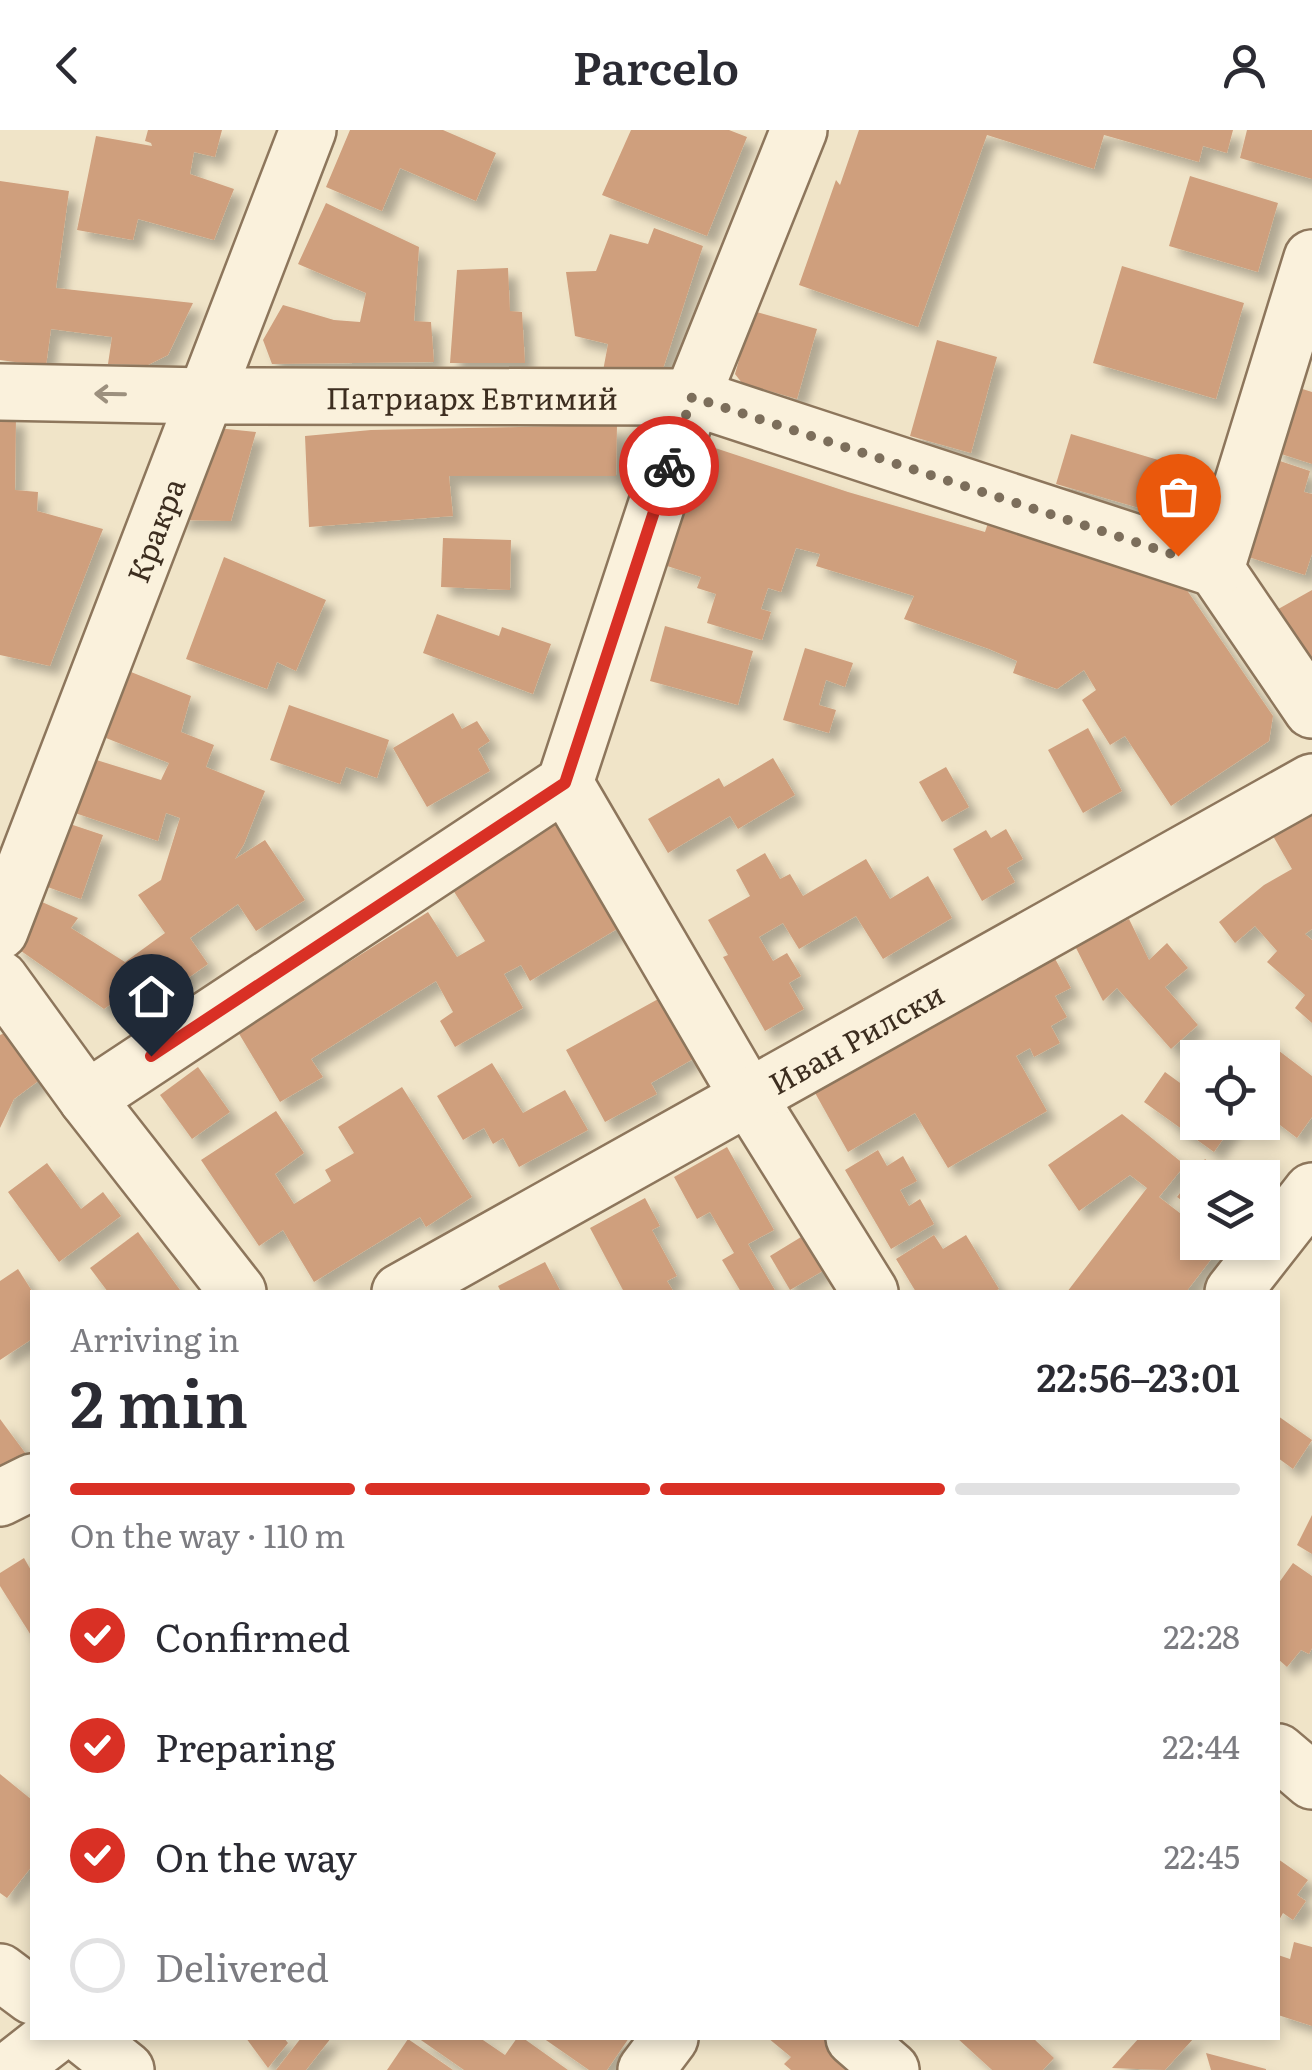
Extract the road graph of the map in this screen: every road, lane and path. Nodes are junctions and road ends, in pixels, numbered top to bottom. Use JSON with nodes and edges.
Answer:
{"nodes":[{"id":1,"x":308,"y":130,"type":"edge"},
{"id":2,"x":798,"y":130,"type":"edge"},
{"id":3,"x":1312,"y":258,"type":"edge"},
{"id":4,"x":0,"y":392,"type":"edge"},
{"id":5,"x":207,"y":396,"type":"junction"},
{"id":6,"x":692,"y":397,"type":"junction"},
{"id":7,"x":1216,"y":569,"type":"junction"},
{"id":8,"x":1312,"y":710,"type":"edge"},
{"id":9,"x":1312,"y":782,"type":"edge"},
{"id":10,"x":565,"y":783,"type":"junction"},
{"id":11,"x":0,"y":931,"type":"edge"},
{"id":12,"x":0,"y":979,"type":"edge"},
{"id":13,"x":87,"y":1098,"type":"junction"},
{"id":14,"x":749,"y":1098,"type":"junction"},
{"id":15,"x":1312,"y":1191,"type":"edge"},
{"id":16,"x":236,"y":1290,"type":"edge"},
{"id":17,"x":404,"y":1290,"type":"edge"},
{"id":18,"x":869,"y":1290,"type":"edge"},
{"id":19,"x":1236,"y":1290,"type":"edge"},
{"id":20,"x":30,"y":1483,"type":"edge"},
{"id":21,"x":0,"y":1498,"type":"edge"},
{"id":22,"x":1280,"y":1754,"type":"edge"},
{"id":23,"x":1312,"y":1781,"type":"edge"},
{"id":24,"x":0,"y":1972,"type":"edge"},
{"id":25,"x":30,"y":1994,"type":"edge"},
{"id":26,"x":48,"y":2040,"type":"edge"},
{"id":27,"x":88,"y":2040,"type":"edge"},
{"id":28,"x":668,"y":2040,"type":"edge"},
{"id":29,"x":856,"y":2040,"type":"edge"},
{"id":30,"x":10,"y":2070,"type":"edge"},
{"id":31,"x":126,"y":2070,"type":"edge"},
{"id":32,"x":646,"y":2070,"type":"edge"},
{"id":33,"x":891,"y":2070,"type":"edge"}],
"edges":[{"from":1,"to":5,"type":"street","name":"Кракра"},
{"from":2,"to":6,"type":"street"},
{"from":3,"to":7,"type":"street"},
{"from":5,"to":4,"type":"street","name":"Патриарх Евтимий","one_way":true},
{"from":5,"to":6,"type":"street","name":"Патриарх Евтимий"},
{"from":5,"to":11,"type":"street","name":"Кракра"},
{"from":6,"to":7,"type":"street","name":"Патриарх Евтимий"},
{"from":6,"to":10,"type":"street"},
{"from":7,"to":8,"type":"street"},
{"from":9,"to":14,"type":"street","name":"Иван Рилски"},
{"from":10,"to":13,"type":"street"},
{"from":10,"to":14,"type":"street"},
{"from":12,"to":13,"type":"street"},
{"from":13,"to":16,"type":"street"},
{"from":14,"to":17,"type":"street","name":"Иван Рилски"},
{"from":14,"to":18,"type":"street"},
{"from":15,"to":19,"type":"street"},
{"from":20,"to":21,"type":"street"},
{"from":22,"to":23,"type":"street"},
{"from":24,"to":25,"type":"street"},
{"from":26,"to":30,"type":"street"},
{"from":27,"to":31,"type":"street"},
{"from":28,"to":32,"type":"street"},
{"from":29,"to":33,"type":"street"}]}
